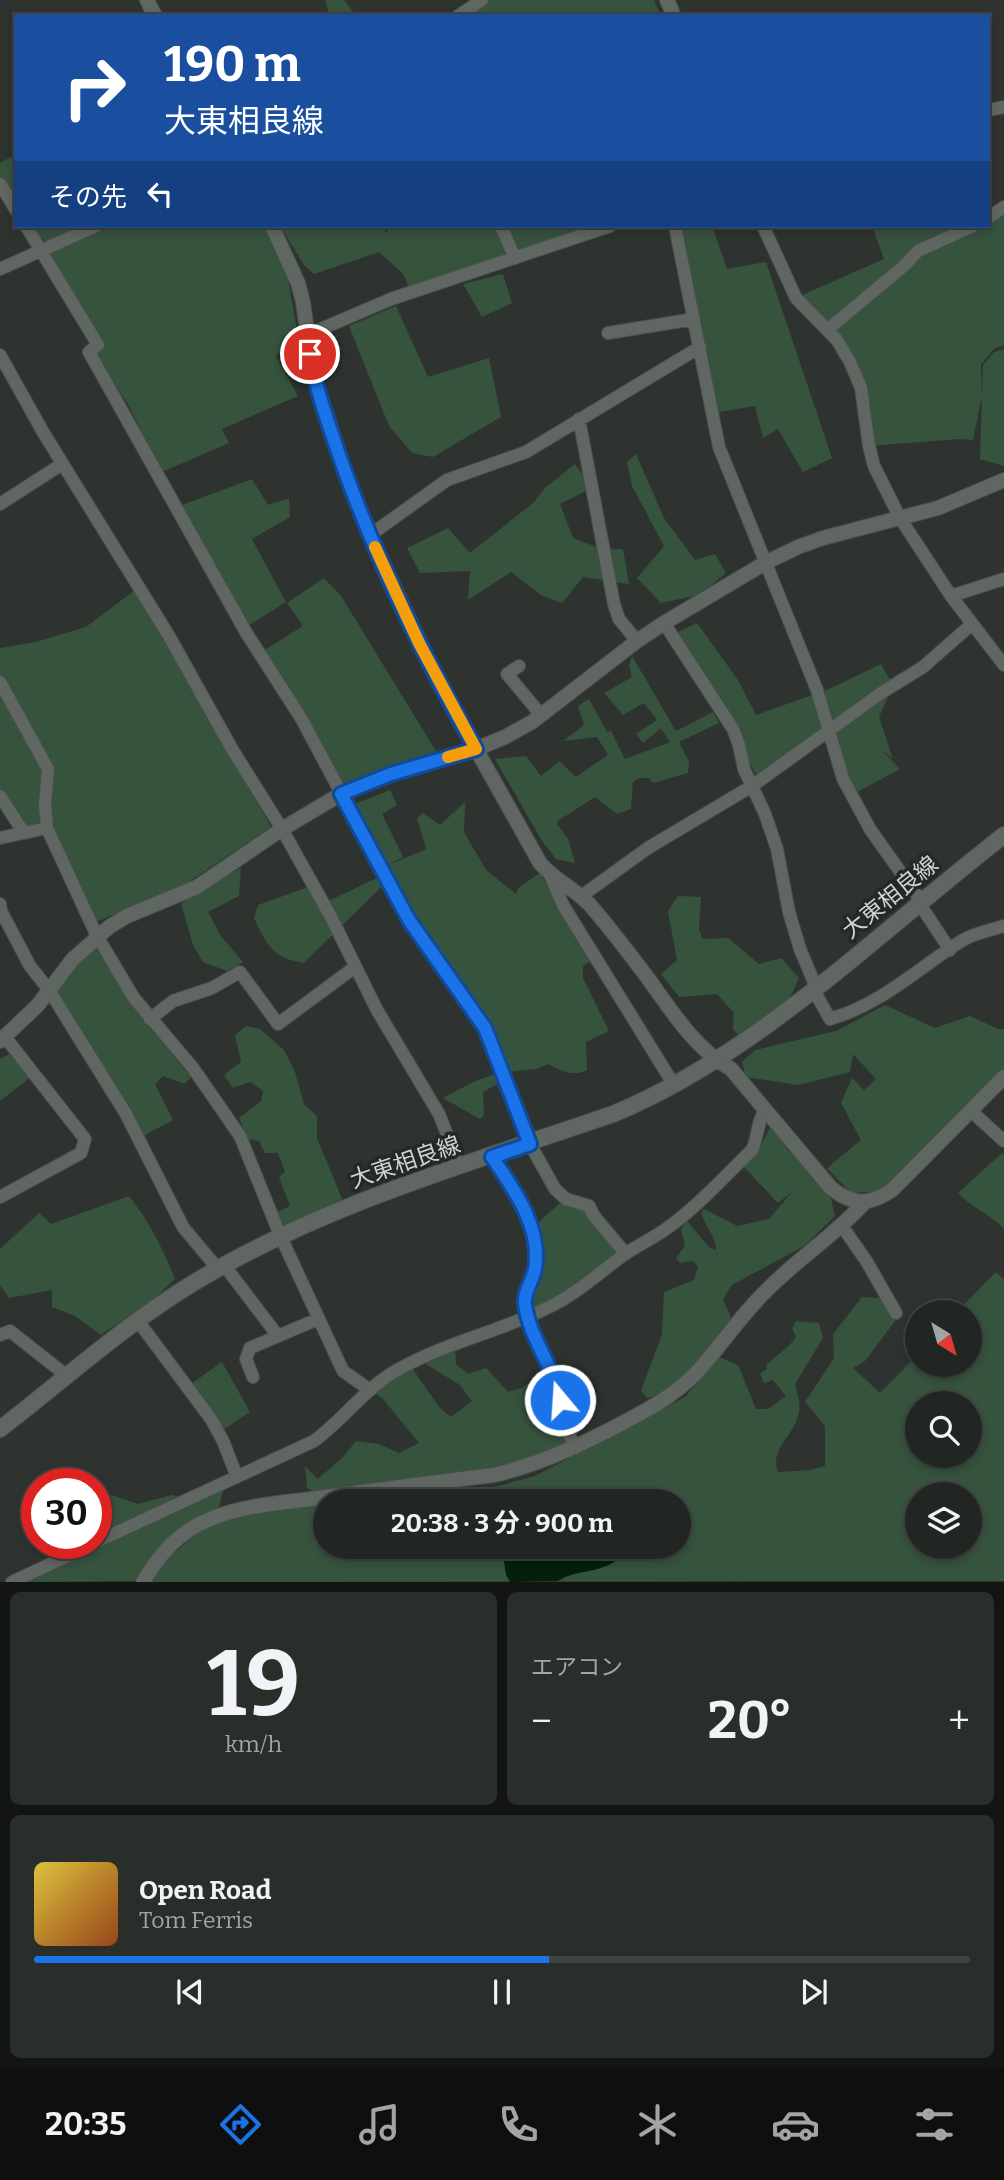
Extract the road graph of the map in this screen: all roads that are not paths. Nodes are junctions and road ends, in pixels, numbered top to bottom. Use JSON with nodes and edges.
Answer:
{"nodes":[{"id":1,"x":482,"y":0,"type":"edge"},
{"id":2,"x":461,"y":14,"type":"edge"},
{"id":3,"x":0,"y":184,"type":"edge"},
{"id":4,"x":14,"y":207,"type":"edge"},
{"id":5,"x":27,"y":228,"type":"edge"},
{"id":6,"x":92,"y":228,"type":"edge"},
{"id":7,"x":273,"y":228,"type":"edge"},
{"id":8,"x":502,"y":228,"type":"edge"},
{"id":9,"x":604,"y":228,"type":"edge"},
{"id":10,"x":675,"y":228,"type":"edge"},
{"id":11,"x":764,"y":228,"type":"edge"},
{"id":12,"x":969,"y":228,"type":"edge"},
{"id":13,"x":41,"y":251,"type":"junction"},
{"id":14,"x":515,"y":258,"type":"junction"},
{"id":15,"x":0,"y":269,"type":"edge"},
{"id":16,"x":694,"y":319,"type":"junction"},
{"id":17,"x":827,"y":330,"type":"junction"},
{"id":18,"x":608,"y":333,"type":"dead end"},
{"id":19,"x":307,"y":335,"type":"junction"},
{"id":20,"x":700,"y":348,"type":"junction"},
{"id":21,"x":0,"y":355,"type":"edge"},
{"id":22,"x":579,"y":419,"type":"junction"},
{"id":23,"x":62,"y":464,"type":"junction"},
{"id":24,"x":1004,"y":480,"type":"edge"},
{"id":25,"x":0,"y":504,"type":"edge"},
{"id":26,"x":900,"y":517,"type":"junction"},
{"id":27,"x":370,"y":535,"type":"junction"},
{"id":28,"x":765,"y":563,"type":"junction"},
{"id":29,"x":1004,"y":579,"type":"edge"},
{"id":30,"x":951,"y":596,"type":"junction"},
{"id":31,"x":664,"y":623,"type":"junction"},
{"id":32,"x":972,"y":624,"type":"junction"},
{"id":33,"x":637,"y":640,"type":"junction"},
{"id":34,"x":1004,"y":665,"type":"edge"},
{"id":35,"x":519,"y":666,"type":"dead end"},
{"id":36,"x":0,"y":682,"type":"edge"},
{"id":37,"x":541,"y":715,"type":"junction"},
{"id":38,"x":829,"y":730,"type":"junction"},
{"id":39,"x":476,"y":749,"type":"junction"},
{"id":40,"x":752,"y":786,"type":"junction"},
{"id":41,"x":341,"y":794,"type":"junction"},
{"id":42,"x":0,"y":796,"type":"edge"},
{"id":43,"x":47,"y":828,"type":"junction"},
{"id":44,"x":282,"y":829,"type":"junction"},
{"id":45,"x":24,"y":833,"type":"junction"},
{"id":46,"x":1004,"y":835,"type":"edge"},
{"id":47,"x":0,"y":838,"type":"edge"},
{"id":48,"x":551,"y":877,"type":"junction"},
{"id":49,"x":580,"y":897,"type":"junction"},
{"id":50,"x":920,"y":902,"type":"junction"},
{"id":51,"x":0,"y":904,"type":"edge"},
{"id":52,"x":1004,"y":926,"type":"edge"},
{"id":53,"x":97,"y":936,"type":"junction"},
{"id":54,"x":950,"y":950,"type":"junction"},
{"id":55,"x":355,"y":967,"type":"junction"},
{"id":56,"x":814,"y":988,"type":"junction"},
{"id":57,"x":49,"y":990,"type":"junction"},
{"id":58,"x":150,"y":1019,"type":"junction"},
{"id":59,"x":3,"y":1039,"type":"edge"},
{"id":60,"x":716,"y":1060,"type":"junction"},
{"id":61,"x":1004,"y":1077,"type":"edge"},
{"id":62,"x":674,"y":1085,"type":"junction"},
{"id":63,"x":766,"y":1110,"type":"junction"},
{"id":64,"x":971,"y":1111,"type":"junction"},
{"id":65,"x":1004,"y":1141,"type":"edge"},
{"id":66,"x":530,"y":1144,"type":"junction"},
{"id":67,"x":492,"y":1157,"type":"junction"},
{"id":68,"x":460,"y":1167,"type":"junction"},
{"id":69,"x":0,"y":1197,"type":"edge"},
{"id":70,"x":865,"y":1202,"type":"junction"},
{"id":71,"x":842,"y":1226,"type":"junction"},
{"id":72,"x":280,"y":1235,"type":"junction"},
{"id":73,"x":626,"y":1254,"type":"junction"},
{"id":74,"x":221,"y":1267,"type":"junction"},
{"id":75,"x":896,"y":1313,"type":"dead end"},
{"id":76,"x":528,"y":1318,"type":"junction"},
{"id":77,"x":318,"y":1319,"type":"junction"},
{"id":78,"x":138,"y":1321,"type":"junction"},
{"id":79,"x":0,"y":1335,"type":"edge"},
{"id":80,"x":278,"y":1336,"type":"junction"},
{"id":81,"x":67,"y":1376,"type":"junction"},
{"id":82,"x":253,"y":1377,"type":"dead end"},
{"id":83,"x":370,"y":1390,"type":"junction"},
{"id":84,"x":0,"y":1429,"type":"edge"},
{"id":85,"x":576,"y":1448,"type":"junction"},
{"id":86,"x":237,"y":1477,"type":"junction"},
{"id":87,"x":112,"y":1535,"type":"edge"},
{"id":88,"x":60,"y":1559,"type":"edge"},
{"id":89,"x":12,"y":1581,"type":"edge"},
{"id":90,"x":143,"y":1581,"type":"edge"}],
"edges":[{"from":1,"to":2,"type":"street"},
{"from":3,"to":4,"type":"street"},
{"from":5,"to":13,"type":"street"},
{"from":6,"to":13,"type":"street"},
{"from":7,"to":19,"type":"street"},
{"from":8,"to":14,"type":"street"},
{"from":9,"to":14,"type":"street"},
{"from":10,"to":16,"type":"street"},
{"from":11,"to":17,"type":"street"},
{"from":12,"to":17,"type":"street"},
{"from":13,"to":15,"type":"street"},
{"from":13,"to":41,"type":"street"},
{"from":14,"to":19,"type":"street"},
{"from":16,"to":18,"type":"street"},
{"from":16,"to":20,"type":"street"},
{"from":17,"to":26,"type":"street"},
{"from":19,"to":27,"type":"street"},
{"from":20,"to":22,"type":"street"},
{"from":20,"to":28,"type":"street"},
{"from":21,"to":23,"type":"street"},
{"from":22,"to":27,"type":"street"},
{"from":22,"to":33,"type":"street"},
{"from":23,"to":25,"type":"street"},
{"from":23,"to":44,"type":"street"},
{"from":24,"to":26,"type":"street"},
{"from":26,"to":28,"type":"street"},
{"from":26,"to":30,"type":"street"},
{"from":27,"to":39,"type":"street"},
{"from":28,"to":31,"type":"street"},
{"from":28,"to":38,"type":"street"},
{"from":29,"to":30,"type":"street"},
{"from":30,"to":32,"type":"street"},
{"from":31,"to":33,"type":"street"},
{"from":31,"to":40,"type":"street"},
{"from":32,"to":34,"type":"street"},
{"from":32,"to":38,"type":"street"},
{"from":33,"to":37,"type":"street"},
{"from":35,"to":37,"type":"street"},
{"from":36,"to":43,"type":"street"},
{"from":37,"to":39,"type":"street"},
{"from":38,"to":40,"type":"street"},
{"from":38,"to":50,"type":"street"},
{"from":39,"to":41,"type":"street"},
{"from":39,"to":48,"type":"street"},
{"from":40,"to":49,"type":"street"},
{"from":40,"to":56,"type":"street"},
{"from":41,"to":44,"type":"street"},
{"from":41,"to":66,"type":"street"},
{"from":42,"to":45,"type":"street"},
{"from":43,"to":45,"type":"street"},
{"from":43,"to":53,"type":"street"},
{"from":44,"to":53,"type":"street"},
{"from":44,"to":55,"type":"street"},
{"from":45,"to":47,"type":"street"},
{"from":46,"to":50,"type":"main road","name":"大東相良線"},
{"from":48,"to":49,"type":"street"},
{"from":48,"to":62,"type":"street"},
{"from":49,"to":60,"type":"street"},
{"from":50,"to":54,"type":"street"},
{"from":50,"to":56,"type":"main road","name":"大東相良線"},
{"from":51,"to":57,"type":"street"},
{"from":52,"to":54,"type":"street"},
{"from":53,"to":57,"type":"street"},
{"from":53,"to":58,"type":"street"},
{"from":54,"to":56,"type":"street"},
{"from":55,"to":58,"type":"street"},
{"from":55,"to":68,"type":"street"},
{"from":56,"to":60,"type":"main road","name":"大東相良線"},
{"from":57,"to":59,"type":"street"},
{"from":57,"to":74,"type":"street"},
{"from":58,"to":72,"type":"street"},
{"from":59,"to":69,"type":"street"},
{"from":60,"to":62,"type":"main road","name":"大東相良線"},
{"from":60,"to":63,"type":"street"},
{"from":61,"to":64,"type":"street"},
{"from":62,"to":66,"type":"main road","name":"大東相良線"},
{"from":63,"to":70,"type":"street"},
{"from":63,"to":73,"type":"street"},
{"from":64,"to":65,"type":"street"},
{"from":64,"to":70,"type":"street"},
{"from":66,"to":67,"type":"main road","name":"大東相良線"},
{"from":66,"to":73,"type":"street"},
{"from":67,"to":68,"type":"main road","name":"大東相良線"},
{"from":67,"to":76,"type":"street"},
{"from":68,"to":72,"type":"main road","name":"大東相良線"},
{"from":70,"to":71,"type":"street"},
{"from":71,"to":75,"type":"street"},
{"from":71,"to":85,"type":"street"},
{"from":72,"to":74,"type":"main road","name":"大東相良線"},
{"from":72,"to":77,"type":"street"},
{"from":73,"to":76,"type":"street"},
{"from":74,"to":78,"type":"main road","name":"大東相良線"},
{"from":74,"to":80,"type":"street"},
{"from":76,"to":83,"type":"street"},
{"from":76,"to":85,"type":"street"},
{"from":77,"to":80,"type":"street"},
{"from":77,"to":83,"type":"street"},
{"from":78,"to":81,"type":"main road","name":"大東相良線"},
{"from":78,"to":86,"type":"street"},
{"from":79,"to":81,"type":"street"},
{"from":80,"to":82,"type":"street"},
{"from":81,"to":84,"type":"main road","name":"大東相良線"},
{"from":83,"to":86,"type":"street"},
{"from":85,"to":90,"type":"street"},
{"from":86,"to":87,"type":"street"},
{"from":88,"to":89,"type":"street"}]}
